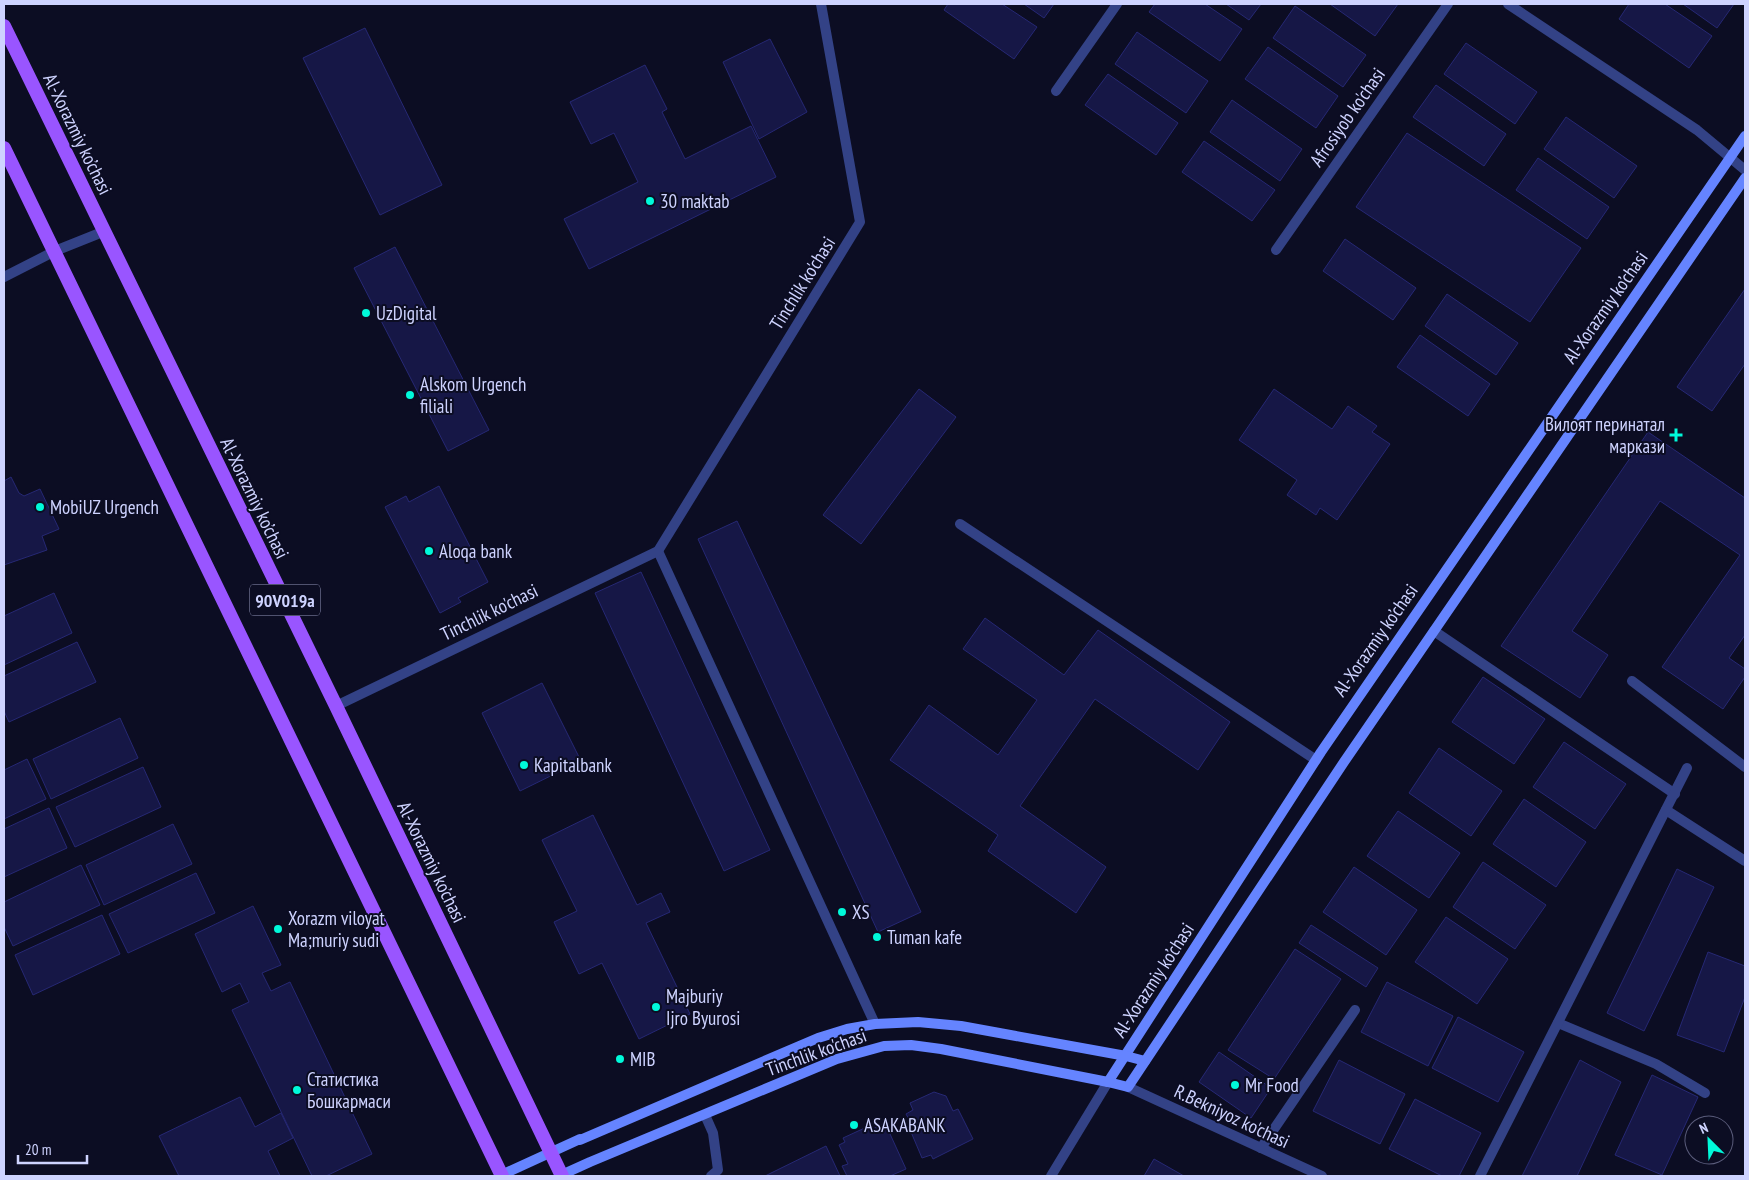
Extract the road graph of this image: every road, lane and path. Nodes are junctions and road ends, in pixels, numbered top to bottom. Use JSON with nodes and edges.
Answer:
{"nodes":[{"id":1,"x":820,"y":4,"type":"edge"},
{"id":2,"x":1117,"y":4,"type":"edge"},
{"id":3,"x":1448,"y":4,"type":"edge"},
{"id":4,"x":1508,"y":4,"type":"edge"},
{"id":5,"x":4,"y":26,"type":"edge"},
{"id":6,"x":1056,"y":91,"type":"dead end"},
{"id":7,"x":1745,"y":136,"type":"edge"},
{"id":8,"x":4,"y":148,"type":"edge"},
{"id":9,"x":1730,"y":157,"type":"junction"},
{"id":10,"x":1745,"y":170,"type":"edge"},
{"id":11,"x":1745,"y":178,"type":"edge"},
{"id":12,"x":105,"y":231,"type":"junction"},
{"id":13,"x":1276,"y":250,"type":"dead end"},
{"id":14,"x":54,"y":251,"type":"junction"},
{"id":15,"x":4,"y":277,"type":"edge"},
{"id":16,"x":960,"y":524,"type":"dead end"},
{"id":17,"x":658,"y":551,"type":"junction"},
{"id":18,"x":1434,"y":630,"type":"junction"},
{"id":19,"x":1632,"y":681,"type":"dead end"},
{"id":20,"x":336,"y":706,"type":"junction"},
{"id":21,"x":1316,"y":760,"type":"junction"},
{"id":22,"x":1745,"y":767,"type":"edge"},
{"id":23,"x":1687,"y":768,"type":"dead end"},
{"id":24,"x":1674,"y":794,"type":"junction"},
{"id":25,"x":1666,"y":810,"type":"junction"},
{"id":26,"x":1745,"y":861,"type":"edge"},
{"id":27,"x":1355,"y":1010,"type":"dead end"},
{"id":28,"x":1558,"y":1023,"type":"junction"},
{"id":29,"x":875,"y":1024,"type":"junction"},
{"id":30,"x":1126,"y":1056,"type":"junction"},
{"id":31,"x":1145,"y":1061,"type":"junction"},
{"id":32,"x":1108,"y":1082,"type":"junction"},
{"id":33,"x":1128,"y":1087,"type":"junction"},
{"id":34,"x":1705,"y":1093,"type":"dead end"},
{"id":35,"x":705,"y":1115,"type":"junction"},
{"id":36,"x":1261,"y":1148,"type":"junction"},
{"id":37,"x":551,"y":1152,"type":"junction"},
{"id":38,"x":501,"y":1176,"type":"edge"},
{"id":39,"x":561,"y":1176,"type":"edge"},
{"id":40,"x":710,"y":1176,"type":"edge"},
{"id":41,"x":1051,"y":1176,"type":"edge"},
{"id":42,"x":1322,"y":1176,"type":"edge"},
{"id":43,"x":1480,"y":1176,"type":"edge"}],
"edges":[{"from":1,"to":17,"type":"street","name":"Tinchlik ko'chasi"},
{"from":2,"to":6,"type":"street"},
{"from":3,"to":13,"type":"street","name":"Afrosiyob ko'chasi"},
{"from":4,"to":9,"type":"street"},
{"from":5,"to":12,"type":"main road","name":"Al-Xorazmiy ko’chasi","number":"90V019a"},
{"from":7,"to":9,"type":"main road","name":"Al-Xorazmiy ko’chasi"},
{"from":8,"to":14,"type":"main road","number":"90V019a"},
{"from":9,"to":10,"type":"street"},
{"from":9,"to":21,"type":"main road","name":"Al-Xorazmiy ko’chasi"},
{"from":11,"to":18,"type":"main road","name":"Al-Xorazmiy ko’chasi"},
{"from":12,"to":14,"type":"street"},
{"from":12,"to":20,"type":"main road","name":"Al-Xorazmiy ko’chasi","number":"90V019a"},
{"from":14,"to":15,"type":"street"},
{"from":14,"to":38,"type":"main road","number":"90V019a"},
{"from":16,"to":21,"type":"street"},
{"from":17,"to":20,"type":"street","name":"Tinchlik ko'chasi"},
{"from":17,"to":29,"type":"street","name":"Tinchlik ko'chasi"},
{"from":18,"to":24,"type":"street"},
{"from":18,"to":31,"type":"main road","name":"Al-Xorazmiy ko’chasi"},
{"from":19,"to":22,"type":"street"},
{"from":20,"to":37,"type":"main road","name":"Al-Xorazmiy ko’chasi","number":"90V019a"},
{"from":21,"to":30,"type":"main road","name":"Al-Xorazmiy ko’chasi"},
{"from":23,"to":24,"type":"street"},
{"from":24,"to":25,"type":"street"},
{"from":25,"to":26,"type":"street"},
{"from":25,"to":28,"type":"street"},
{"from":27,"to":36,"type":"street"},
{"from":28,"to":34,"type":"street"},
{"from":28,"to":43,"type":"street"},
{"from":29,"to":30,"type":"main road","name":"Tinchlik ko'chasi"},
{"from":29,"to":37,"type":"main road","name":"Tinchlik ko'chasi"},
{"from":30,"to":31,"type":"main road","name":"Tinchlik ko'chasi"},
{"from":30,"to":32,"type":"main road","name":"Al-Xorazmiy ko’chasi"},
{"from":31,"to":33,"type":"main road","name":"Al-Xorazmiy ko’chasi"},
{"from":32,"to":33,"type":"main road","name":"Tinchlik ko'chasi"},
{"from":32,"to":35,"type":"main road","name":"Tinchlik ko'chasi"},
{"from":32,"to":41,"type":"street","name":"Al-Xorazmiy ko’chasi"},
{"from":33,"to":36,"type":"street","name":"R.Bekniyoz ko'chasi"},
{"from":35,"to":39,"type":"main road","name":"Tinchlik ko'chasi"},
{"from":35,"to":40,"type":"street"},
{"from":36,"to":42,"type":"street","name":"R.Bekniyoz ko'chasi"},
{"from":37,"to":38,"type":"main road","name":"Tinchlik ko'chasi"},
{"from":37,"to":39,"type":"main road","name":"Al-Xorazmiy ko’chasi","number":"90V019a"}]}
